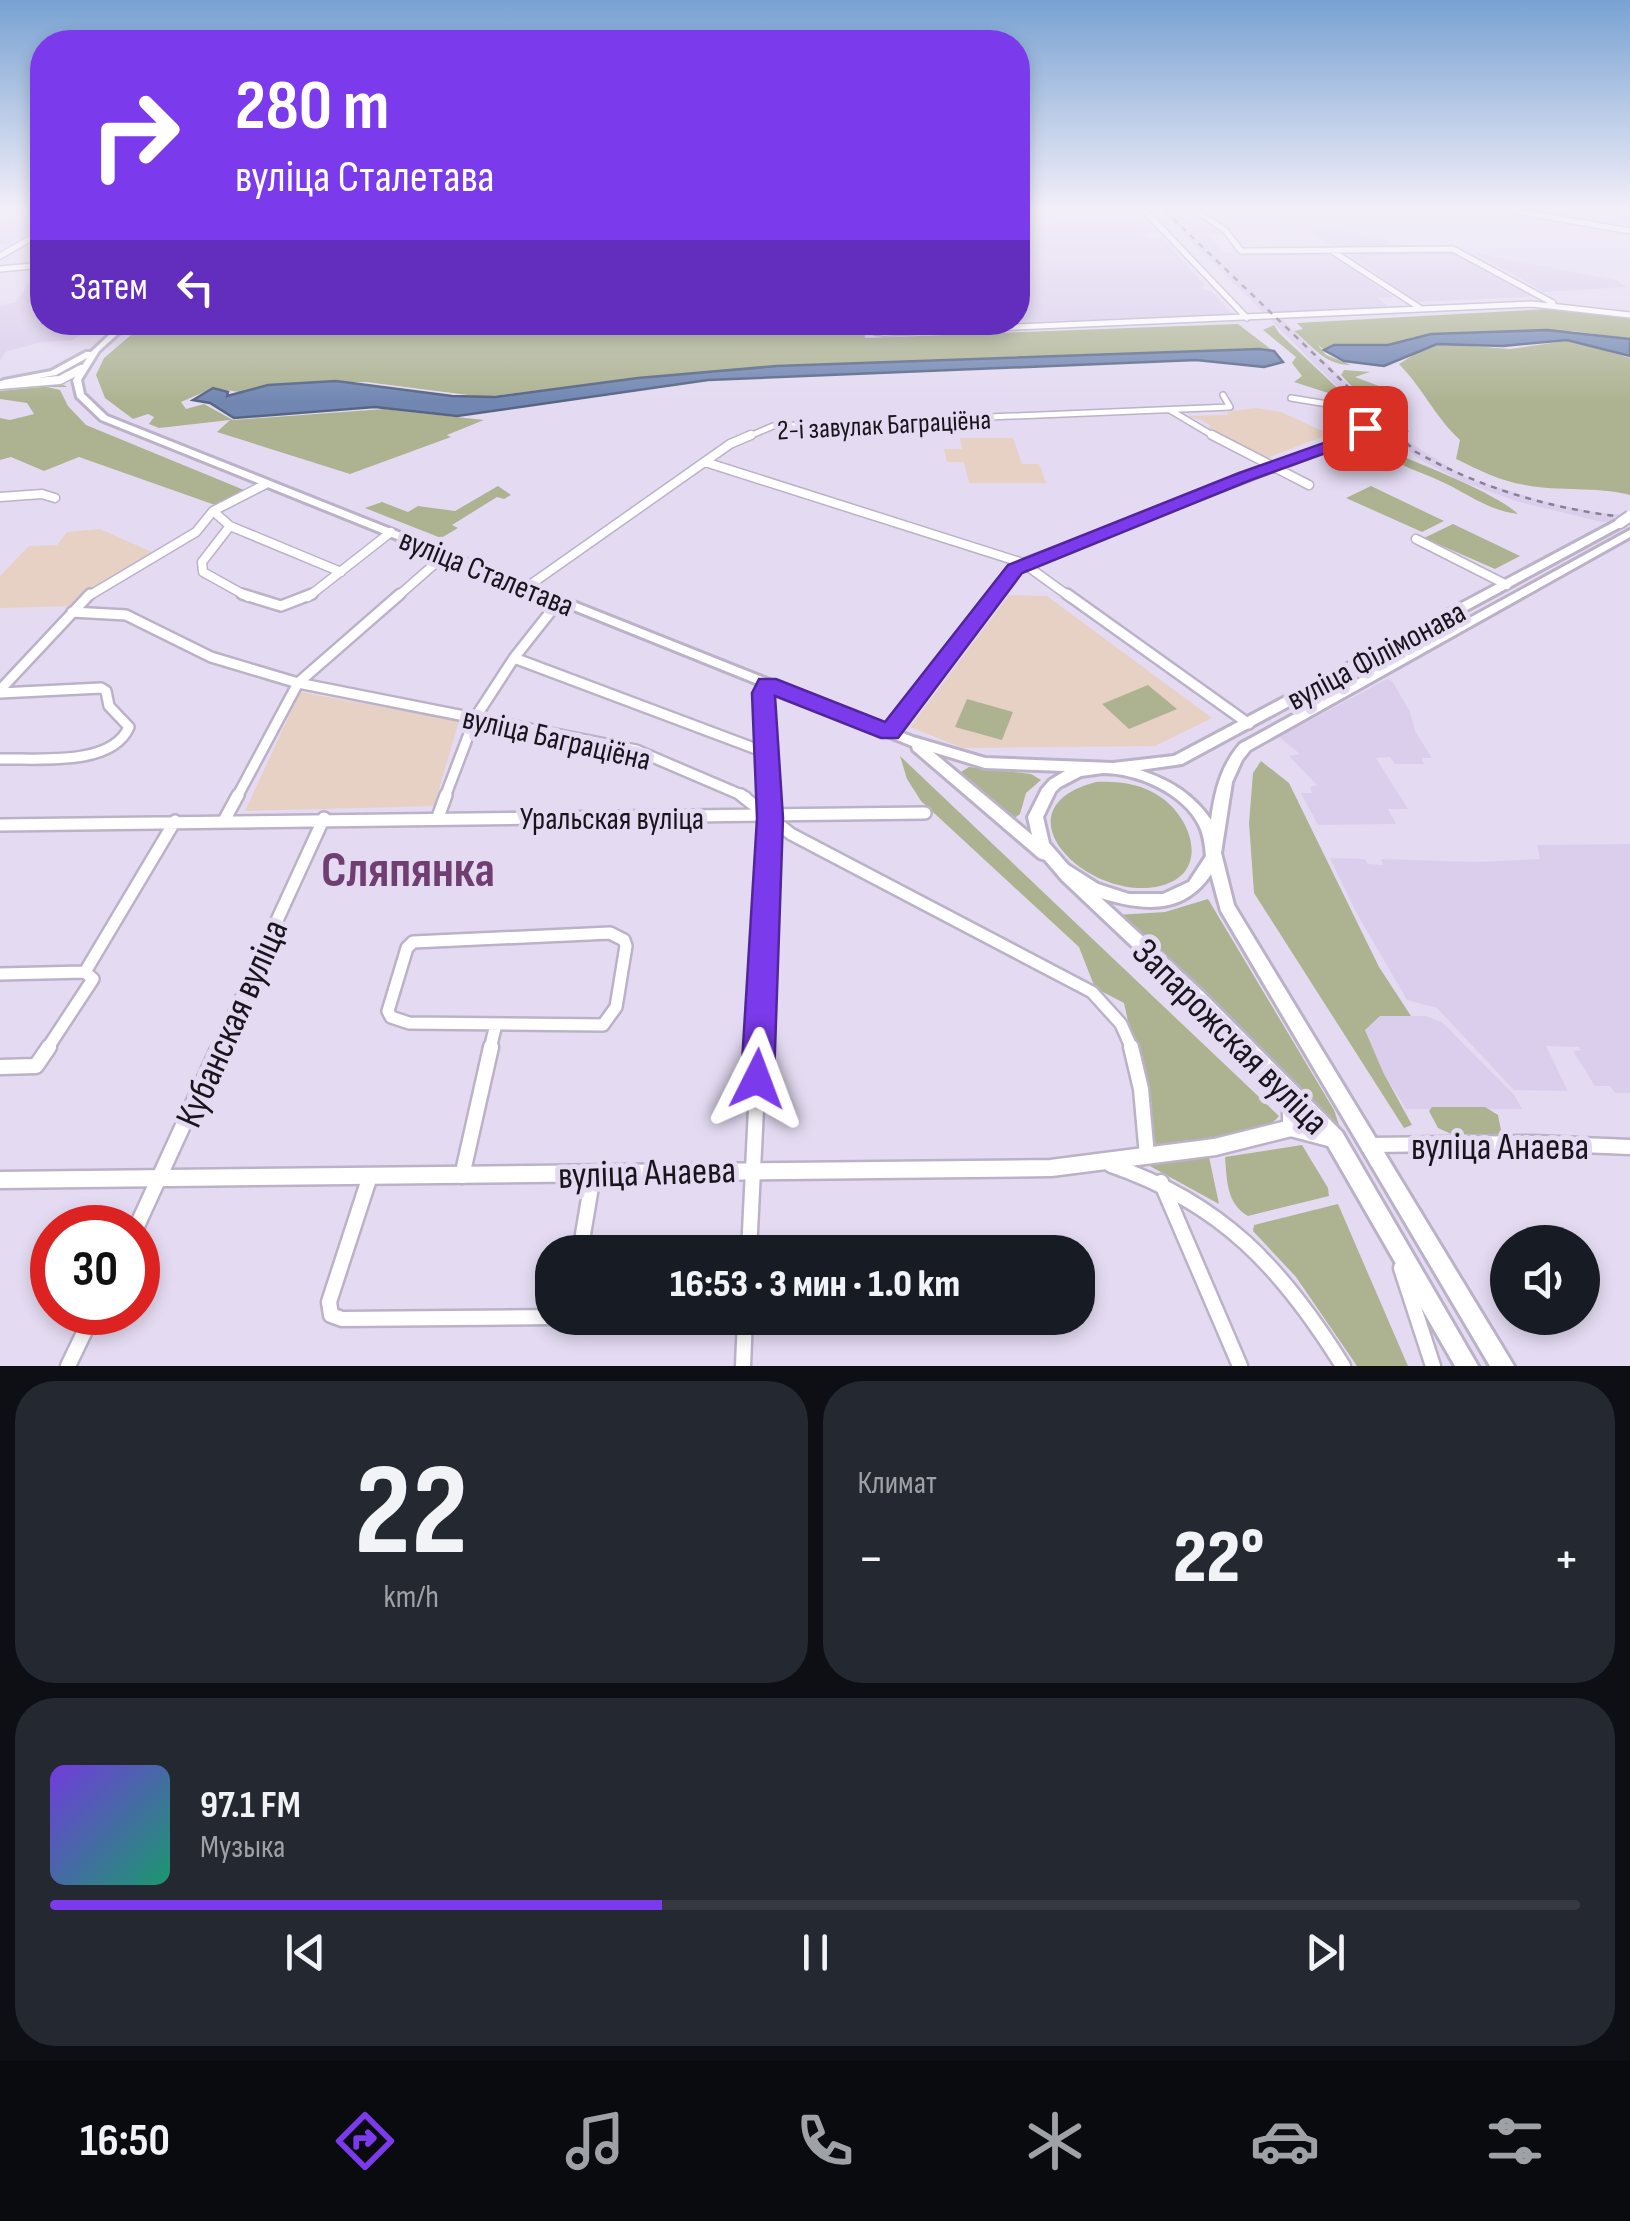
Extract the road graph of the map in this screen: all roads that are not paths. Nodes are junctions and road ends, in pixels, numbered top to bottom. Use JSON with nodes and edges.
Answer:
{"nodes":[{"id":1,"x":1205,"y":274,"type":"edge"},
{"id":2,"x":1368,"y":274,"type":"edge"},
{"id":3,"x":1499,"y":274,"type":"edge"},
{"id":4,"x":1555,"y":304,"type":"junction"},
{"id":5,"x":1422,"y":309,"type":"junction"},
{"id":6,"x":1630,"y":315,"type":"edge"},
{"id":7,"x":1247,"y":318,"type":"junction"},
{"id":8,"x":1030,"y":328,"type":"edge"},
{"id":9,"x":113,"y":335,"type":"edge"},
{"id":10,"x":96,"y":350,"type":"junction"},
{"id":11,"x":74,"y":382,"type":"junction"},
{"id":12,"x":1,"y":384,"type":"edge"},
{"id":13,"x":1224,"y":395,"type":"dead end"},
{"id":14,"x":1290,"y":398,"type":"dead end"},
{"id":15,"x":1170,"y":410,"type":"junction"},
{"id":16,"x":706,"y":462,"type":"junction"},
{"id":17,"x":1272,"y":466,"type":"junction"},
{"id":18,"x":266,"y":484,"type":"junction"},
{"id":19,"x":1309,"y":485,"type":"dead end"},
{"id":20,"x":0,"y":497,"type":"edge"},
{"id":21,"x":55,"y":498,"type":"dead end"},
{"id":22,"x":213,"y":511,"type":"junction"},
{"id":23,"x":1625,"y":519,"type":"edge"},
{"id":24,"x":230,"y":526,"type":"junction"},
{"id":25,"x":391,"y":532,"type":"junction"},
{"id":26,"x":1630,"y":533,"type":"edge"},
{"id":27,"x":1416,"y":539,"type":"dead end"},
{"id":28,"x":446,"y":554,"type":"junction"},
{"id":29,"x":1024,"y":563,"type":"junction"},
{"id":30,"x":341,"y":572,"type":"junction"},
{"id":31,"x":1532,"y":573,"type":"junction"},
{"id":32,"x":1549,"y":581,"type":"junction"},
{"id":33,"x":1508,"y":584,"type":"junction"},
{"id":34,"x":527,"y":588,"type":"junction"},
{"id":35,"x":559,"y":601,"type":"junction"},
{"id":36,"x":72,"y":612,"type":"junction"},
{"id":37,"x":514,"y":658,"type":"junction"},
{"id":38,"x":298,"y":683,"type":"junction"},
{"id":39,"x":768,"y":685,"type":"junction"},
{"id":40,"x":0,"y":691,"type":"edge"},
{"id":41,"x":475,"y":718,"type":"junction"},
{"id":42,"x":1249,"y":724,"type":"junction"},
{"id":43,"x":889,"y":732,"type":"junction"},
{"id":44,"x":908,"y":740,"type":"junction"},
{"id":45,"x":767,"y":753,"type":"junction"},
{"id":46,"x":0,"y":759,"type":"edge"},
{"id":47,"x":1108,"y":768,"type":"junction"},
{"id":48,"x":925,"y":814,"type":"dead end"},
{"id":49,"x":324,"y":818,"type":"junction"},
{"id":50,"x":438,"y":818,"type":"junction"},
{"id":51,"x":770,"y":818,"type":"junction"},
{"id":52,"x":225,"y":819,"type":"junction"},
{"id":53,"x":175,"y":822,"type":"junction"},
{"id":54,"x":0,"y":825,"type":"edge"},
{"id":55,"x":1215,"y":854,"type":"junction"},
{"id":56,"x":1054,"y":862,"type":"junction"},
{"id":57,"x":1067,"y":876,"type":"junction"},
{"id":58,"x":85,"y":972,"type":"junction"},
{"id":59,"x":0,"y":974,"type":"edge"},
{"id":60,"x":1114,"y":1008,"type":"joint"},
{"id":61,"x":496,"y":1024,"type":"junction"},
{"id":62,"x":0,"y":1067,"type":"edge"},
{"id":63,"x":1291,"y":1090,"type":"junction"},
{"id":64,"x":1291,"y":1128,"type":"junction"},
{"id":65,"x":1334,"y":1140,"type":"junction"},
{"id":66,"x":1371,"y":1146,"type":"junction"},
{"id":67,"x":1630,"y":1148,"type":"edge"},
{"id":68,"x":1147,"y":1156,"type":"junction"},
{"id":69,"x":1104,"y":1163,"type":"junction"},
{"id":70,"x":754,"y":1170,"type":"junction"},
{"id":71,"x":593,"y":1175,"type":"junction"},
{"id":72,"x":370,"y":1176,"type":"junction"},
{"id":73,"x":462,"y":1176,"type":"junction"},
{"id":74,"x":160,"y":1178,"type":"junction"},
{"id":75,"x":0,"y":1180,"type":"edge"},
{"id":76,"x":1162,"y":1182,"type":"junction"},
{"id":77,"x":147,"y":1205,"type":"edge"},
{"id":78,"x":1388,"y":1227,"type":"junction"},
{"id":79,"x":583,"y":1235,"type":"edge"},
{"id":80,"x":750,"y":1235,"type":"edge"},
{"id":81,"x":535,"y":1317,"type":"edge"},
{"id":82,"x":83,"y":1335,"type":"edge"},
{"id":83,"x":744,"y":1335,"type":"edge"},
{"id":84,"x":68,"y":1366,"type":"edge"},
{"id":85,"x":743,"y":1366,"type":"edge"},
{"id":86,"x":1240,"y":1366,"type":"edge"},
{"id":87,"x":1343,"y":1366,"type":"edge"},
{"id":88,"x":1433,"y":1366,"type":"edge"},
{"id":89,"x":1467,"y":1366,"type":"edge"},
{"id":90,"x":1503,"y":1366,"type":"edge"}],
"edges":[{"from":1,"to":7,"type":"street"},
{"from":2,"to":5,"type":"street"},
{"from":3,"to":4,"type":"street"},
{"from":4,"to":5,"type":"street"},
{"from":4,"to":6,"type":"street"},
{"from":5,"to":7,"type":"street"},
{"from":7,"to":8,"type":"street"},
{"from":9,"to":10,"type":"main road"},
{"from":10,"to":11,"type":"main road"},
{"from":10,"to":12,"type":"main road"},
{"from":11,"to":12,"type":"main road"},
{"from":11,"to":12,"type":"main road"},
{"from":11,"to":18,"type":"main road","name":"вуліца Сталетава"},
{"from":13,"to":15,"type":"street","name":"2-і завулак Баграціёна"},
{"from":14,"to":17,"type":"street"},
{"from":15,"to":16,"type":"street","name":"2-і завулак Баграціёна"},
{"from":15,"to":17,"type":"street"},
{"from":16,"to":29,"type":"street"},
{"from":16,"to":34,"type":"street","name":"2-і завулак Баграціёна"},
{"from":17,"to":19,"type":"street"},
{"from":17,"to":29,"type":"street"},
{"from":18,"to":22,"type":"street"},
{"from":18,"to":25,"type":"main road","name":"вуліца Сталетава"},
{"from":20,"to":21,"type":"street"},
{"from":22,"to":24,"type":"street"},
{"from":22,"to":36,"type":"street"},
{"from":23,"to":31,"type":"main road","name":"вуліца Філімонава"},
{"from":24,"to":30,"type":"street"},
{"from":24,"to":30,"type":"street"},
{"from":25,"to":28,"type":"main road","name":"вуліца Сталетава"},
{"from":25,"to":30,"type":"street"},
{"from":26,"to":32,"type":"main road","name":"вуліца Філімонава"},
{"from":27,"to":33,"type":"street"},
{"from":28,"to":34,"type":"main road","name":"вуліца Сталетава"},
{"from":28,"to":38,"type":"street"},
{"from":29,"to":42,"type":"street"},
{"from":29,"to":43,"type":"street"},
{"from":31,"to":32,"type":"main road"},
{"from":31,"to":33,"type":"main road","name":"вуліца Філімонава"},
{"from":32,"to":55,"type":"main road","name":"вуліца Філімонава"},
{"from":33,"to":42,"type":"main road","name":"вуліца Філімонава"},
{"from":34,"to":35,"type":"main road","name":"вуліца Сталетава"},
{"from":35,"to":37,"type":"street"},
{"from":35,"to":39,"type":"main road","name":"вуліца Сталетава"},
{"from":36,"to":38,"type":"street","name":"вуліца Баграціёна"},
{"from":36,"to":40,"type":"street"},
{"from":37,"to":41,"type":"street"},
{"from":37,"to":45,"type":"street"},
{"from":38,"to":41,"type":"street","name":"вуліца Баграціёна"},
{"from":38,"to":52,"type":"street"},
{"from":39,"to":43,"type":"main road","name":"вуліца Сталетава"},
{"from":39,"to":45,"type":"street"},
{"from":40,"to":46,"type":"street"},
{"from":41,"to":50,"type":"street"},
{"from":41,"to":51,"type":"street","name":"вуліца Баграціёна"},
{"from":42,"to":47,"type":"main road","name":"вуліца Філімонава"},
{"from":43,"to":44,"type":"main road","name":"вуліца Сталетава"},
{"from":44,"to":47,"type":"main road"},
{"from":44,"to":56,"type":"main road"},
{"from":45,"to":51,"type":"street"},
{"from":47,"to":55,"type":"main road"},
{"from":47,"to":56,"type":"main road"},
{"from":48,"to":51,"type":"street","name":"Уральская вуліца"},
{"from":49,"to":50,"type":"street","name":"Уральская вуліца"},
{"from":49,"to":52,"type":"street","name":"Уральская вуліца"},
{"from":49,"to":74,"type":"street","name":"Кубанская вуліца"},
{"from":50,"to":51,"type":"street","name":"Уральская вуліца"},
{"from":51,"to":60,"type":"street","name":"вуліца Баграціёна"},
{"from":51,"to":70,"type":"street"},
{"from":52,"to":53,"type":"street","name":"Уральская вуліца"},
{"from":53,"to":54,"type":"street","name":"Уральская вуліца"},
{"from":53,"to":58,"type":"street"},
{"from":55,"to":57,"type":"main road"},
{"from":55,"to":66,"type":"main road","name":"Запарожская вуліца"},
{"from":56,"to":57,"type":"main road"},
{"from":57,"to":63,"type":"main road","name":"Запарожская вуліца"},
{"from":58,"to":59,"type":"street"},
{"from":58,"to":62,"type":"street"},
{"from":60,"to":68,"type":"street","name":"Запарожская вуліца"},
{"from":61,"to":61,"type":"street"},
{"from":61,"to":73,"type":"street"},
{"from":63,"to":64,"type":"street"},
{"from":63,"to":65,"type":"main road","name":"Запарожская вуліца"},
{"from":64,"to":65,"type":"street"},
{"from":64,"to":68,"type":"street","name":"вуліца Анаева"},
{"from":65,"to":78,"type":"main road","name":"Запарожская вуліца"},
{"from":66,"to":67,"type":"street","name":"вуліца Анаева"},
{"from":66,"to":90,"type":"main road","name":"Запарожская вуліца"},
{"from":68,"to":69,"type":"street","name":"вуліца Анаева"},
{"from":69,"to":70,"type":"street","name":"вуліца Анаева"},
{"from":69,"to":76,"type":"street"},
{"from":70,"to":71,"type":"street","name":"вуліца Анаева"},
{"from":70,"to":80,"type":"street"},
{"from":71,"to":73,"type":"street","name":"вуліца Анаева"},
{"from":71,"to":79,"type":"street"},
{"from":72,"to":73,"type":"street","name":"вуліца Анаева"},
{"from":72,"to":74,"type":"street","name":"вуліца Анаева"},
{"from":72,"to":81,"type":"street"},
{"from":74,"to":75,"type":"street","name":"вуліца Анаева"},
{"from":74,"to":77,"type":"street","name":"Кубанская вуліца"},
{"from":76,"to":86,"type":"street"},
{"from":76,"to":87,"type":"street"},
{"from":78,"to":88,"type":"street"},
{"from":78,"to":89,"type":"main road","name":"Запарожская вуліца"},
{"from":82,"to":84,"type":"street"},
{"from":83,"to":85,"type":"street"}]}
